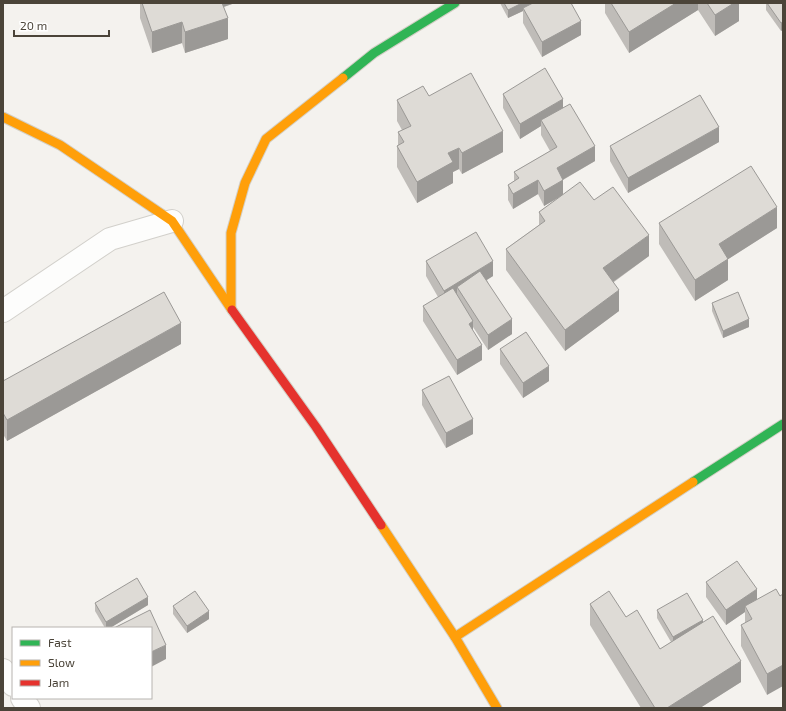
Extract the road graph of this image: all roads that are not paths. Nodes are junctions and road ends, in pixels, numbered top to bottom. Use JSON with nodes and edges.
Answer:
{"nodes":[{"id":1,"x":455,"y":3,"type":"edge"},
{"id":2,"x":3,"y":117,"type":"edge"},
{"id":3,"x":172,"y":221,"type":"junction"},
{"id":4,"x":231,"y":308,"type":"junction"},
{"id":5,"x":3,"y":311,"type":"edge"},
{"id":6,"x":783,"y":424,"type":"edge"},
{"id":7,"x":455,"y":637,"type":"junction"},
{"id":8,"x":3,"y":670,"type":"edge"},
{"id":9,"x":12,"y":684,"type":"edge"},
{"id":10,"x":23,"y":699,"type":"edge"},
{"id":11,"x":28,"y":708,"type":"edge"},
{"id":12,"x":497,"y":708,"type":"edge"}],
"edges":[{"from":1,"to":4,"type":"street"},
{"from":2,"to":3,"type":"street"},
{"from":3,"to":4,"type":"street"},
{"from":3,"to":5,"type":"street"},
{"from":4,"to":7,"type":"street"},
{"from":6,"to":7,"type":"street"},
{"from":7,"to":12,"type":"street"},
{"from":8,"to":9,"type":"street"},
{"from":10,"to":11,"type":"street"}]}
